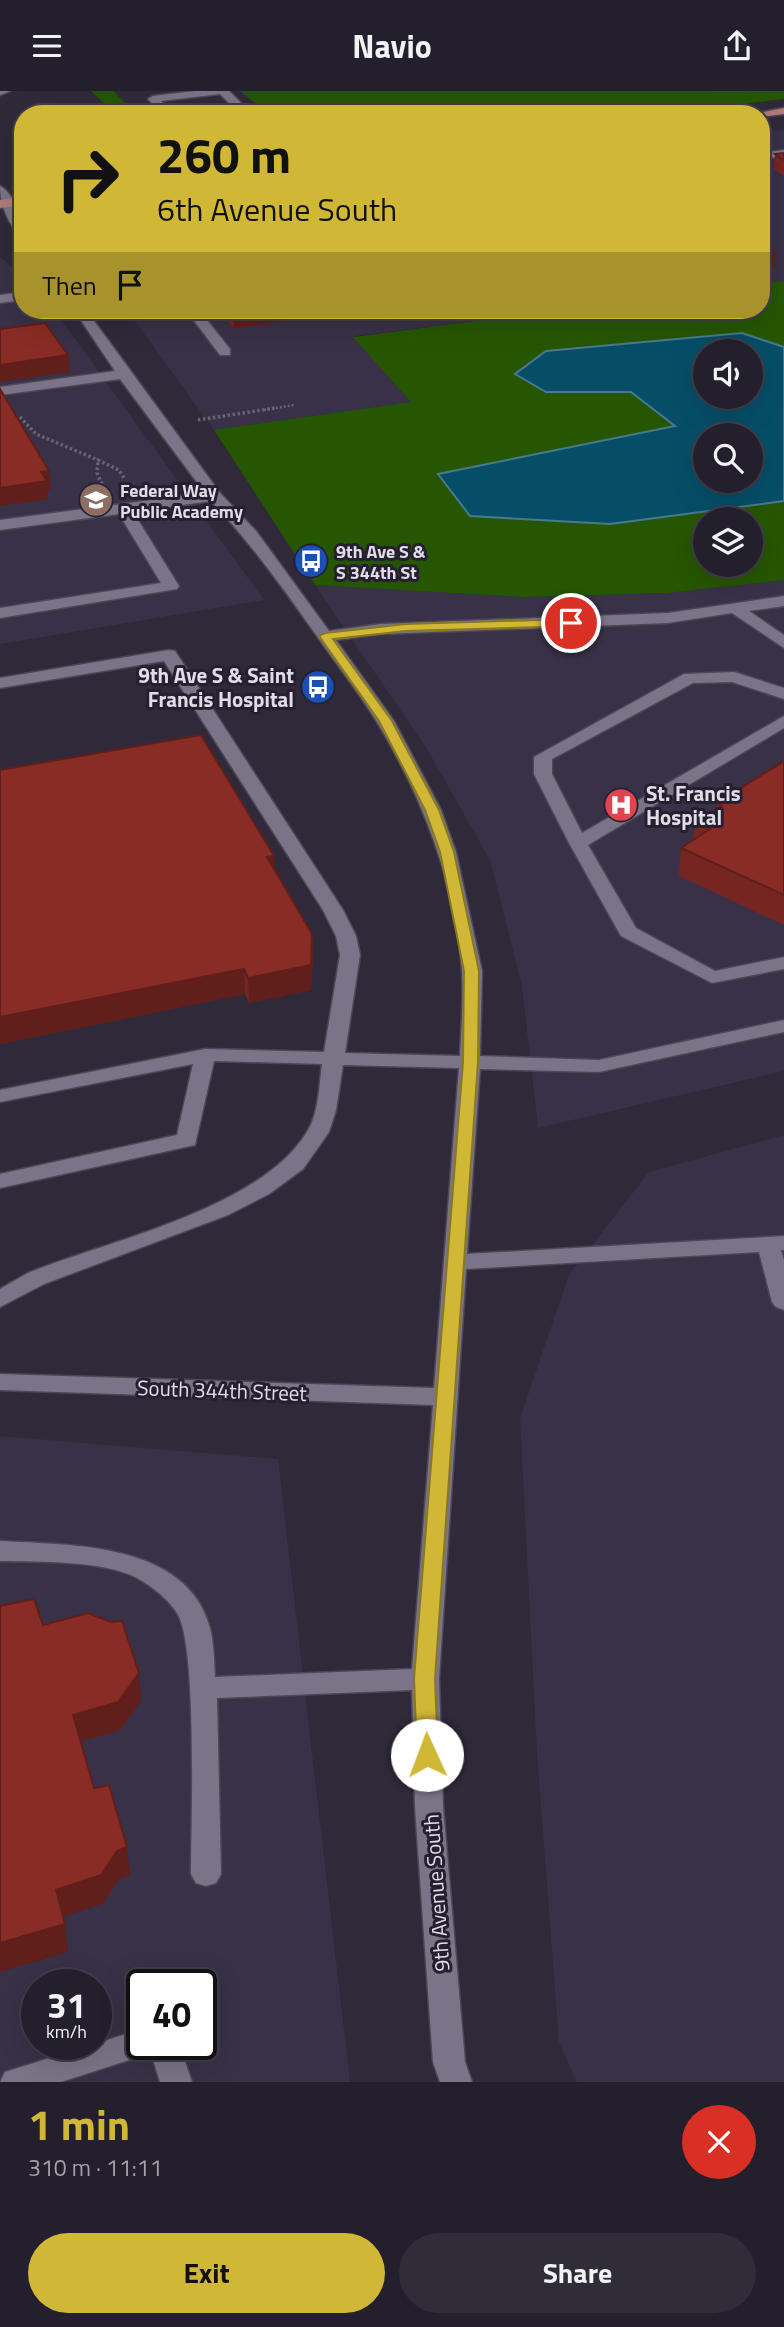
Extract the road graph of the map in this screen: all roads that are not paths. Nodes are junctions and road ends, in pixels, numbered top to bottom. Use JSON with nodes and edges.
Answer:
{"nodes":[{"id":1,"x":159,"y":105,"type":"edge"},
{"id":2,"x":178,"y":105,"type":"edge"},
{"id":3,"x":225,"y":105,"type":"edge"},
{"id":4,"x":238,"y":105,"type":"edge"},
{"id":5,"x":0,"y":190,"type":"edge"},
{"id":6,"x":3,"y":203,"type":"edge"},
{"id":7,"x":14,"y":219,"type":"edge"},
{"id":8,"x":86,"y":319,"type":"edge"},
{"id":9,"x":199,"y":319,"type":"edge"},
{"id":10,"x":225,"y":352,"type":"dead end"},
{"id":11,"x":124,"y":375,"type":"junction"},
{"id":12,"x":0,"y":391,"type":"edge"},
{"id":13,"x":215,"y":496,"type":"junction"},
{"id":14,"x":124,"y":510,"type":"junction"},
{"id":15,"x":0,"y":525,"type":"edge"},
{"id":16,"x":784,"y":601,"type":"edge"},
{"id":17,"x":736,"y":609,"type":"junction"},
{"id":18,"x":0,"y":613,"type":"edge"},
{"id":19,"x":325,"y":636,"type":"junction"},
{"id":20,"x":784,"y":643,"type":"edge"},
{"id":21,"x":0,"y":683,"type":"edge"},
{"id":22,"x":784,"y":694,"type":"edge"},
{"id":23,"x":784,"y":721,"type":"edge"},
{"id":24,"x":579,"y":843,"type":"junction"},
{"id":25,"x":784,"y":964,"type":"edge"},
{"id":26,"x":784,"y":1026,"type":"edge"},
{"id":27,"x":205,"y":1055,"type":"junction"},
{"id":28,"x":334,"y":1058,"type":"junction"},
{"id":29,"x":470,"y":1062,"type":"junction"},
{"id":30,"x":0,"y":1096,"type":"edge"},
{"id":31,"x":0,"y":1181,"type":"edge"},
{"id":32,"x":776,"y":1243,"type":"edge"},
{"id":33,"x":456,"y":1262,"type":"junction"},
{"id":34,"x":0,"y":1300,"type":"edge"},
{"id":35,"x":784,"y":1302,"type":"edge"},
{"id":36,"x":0,"y":1382,"type":"edge"},
{"id":37,"x":445,"y":1397,"type":"junction"},
{"id":38,"x":0,"y":1551,"type":"edge"},
{"id":39,"x":425,"y":1679,"type":"junction"},
{"id":40,"x":203,"y":1688,"type":"junction"},
{"id":41,"x":206,"y":1874,"type":"dead end"},
{"id":42,"x":126,"y":2048,"type":"edge"},
{"id":43,"x":169,"y":2060,"type":"edge"},
{"id":44,"x":16,"y":2082,"type":"edge"},
{"id":45,"x":176,"y":2082,"type":"edge"},
{"id":46,"x":456,"y":2082,"type":"edge"}],
"edges":[{"from":1,"to":4,"type":"street"},
{"from":2,"to":3,"type":"street"},
{"from":5,"to":6,"type":"street"},
{"from":6,"to":7,"type":"street"},
{"from":8,"to":11,"type":"street","name":"9th Avenue South"},
{"from":9,"to":10,"type":"street"},
{"from":11,"to":12,"type":"street"},
{"from":11,"to":13,"type":"street","name":"9th Avenue South"},
{"from":13,"to":14,"type":"street"},
{"from":13,"to":19,"type":"street","name":"9th Avenue South"},
{"from":14,"to":15,"type":"street"},
{"from":14,"to":18,"type":"street"},
{"from":16,"to":17,"type":"street"},
{"from":17,"to":19,"type":"street"},
{"from":17,"to":20,"type":"street"},
{"from":19,"to":29,"type":"street","name":"9th Avenue South"},
{"from":21,"to":28,"type":"street"},
{"from":22,"to":24,"type":"street"},
{"from":23,"to":24,"type":"street"},
{"from":24,"to":25,"type":"street"},
{"from":26,"to":29,"type":"street"},
{"from":27,"to":28,"type":"street"},
{"from":27,"to":30,"type":"street"},
{"from":27,"to":31,"type":"street"},
{"from":28,"to":29,"type":"street"},
{"from":28,"to":34,"type":"street"},
{"from":29,"to":33,"type":"street","name":"9th Avenue South"},
{"from":32,"to":33,"type":"street"},
{"from":32,"to":35,"type":"street"},
{"from":33,"to":37,"type":"street","name":"9th Avenue South"},
{"from":36,"to":37,"type":"street","name":"South 344th Street"},
{"from":37,"to":39,"type":"street","name":"9th Avenue South"},
{"from":38,"to":40,"type":"street"},
{"from":39,"to":40,"type":"street"},
{"from":39,"to":46,"type":"street","name":"9th Avenue South"},
{"from":40,"to":41,"type":"street"},
{"from":42,"to":44,"type":"street"},
{"from":43,"to":45,"type":"street"}]}
